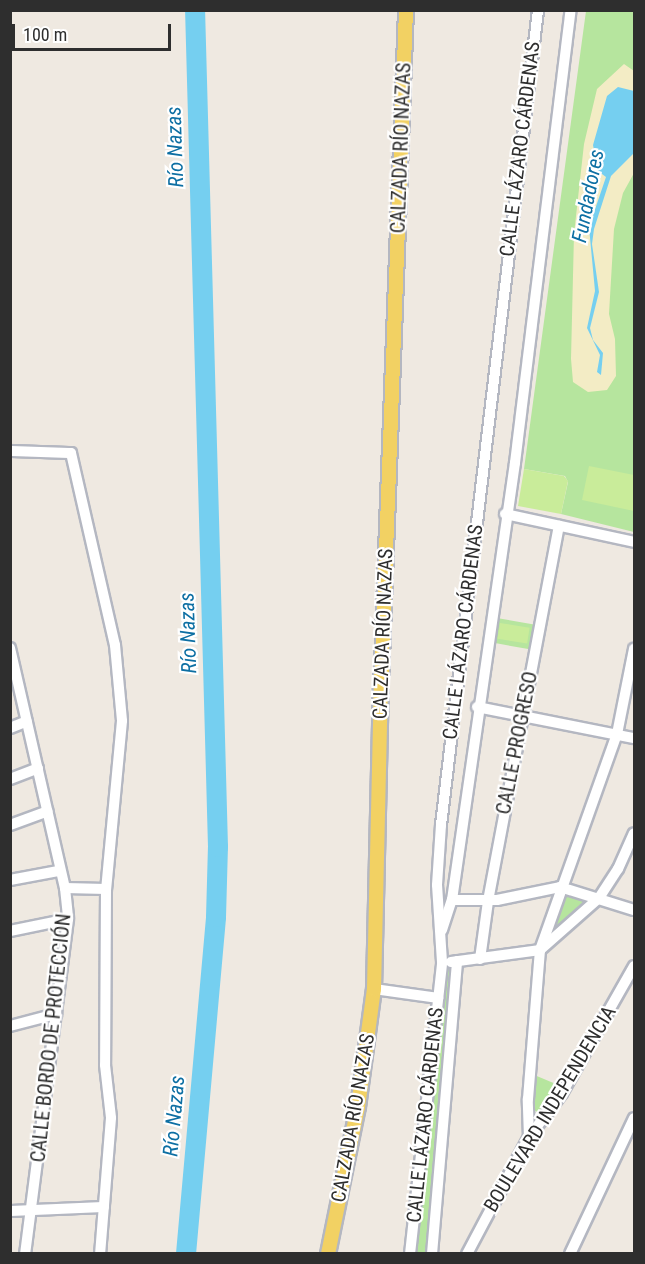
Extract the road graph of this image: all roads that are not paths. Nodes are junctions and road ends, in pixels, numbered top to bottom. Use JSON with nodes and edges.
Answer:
{"nodes":[{"id":1,"x":406,"y":10,"type":"edge"},
{"id":2,"x":538,"y":10,"type":"edge"},
{"id":3,"x":571,"y":10,"type":"edge"},
{"id":4,"x":10,"y":451,"type":"edge"},
{"id":5,"x":505,"y":514,"type":"junction"},
{"id":6,"x":559,"y":526,"type":"junction"},
{"id":7,"x":634,"y":542,"type":"edge"},
{"id":8,"x":10,"y":648,"type":"edge"},
{"id":9,"x":634,"y":649,"type":"edge"},
{"id":10,"x":14,"y":683,"type":"edge"},
{"id":11,"x":477,"y":707,"type":"junction"},
{"id":12,"x":522,"y":716,"type":"junction"},
{"id":13,"x":27,"y":722,"type":"junction"},
{"id":14,"x":10,"y":728,"type":"edge"},
{"id":15,"x":617,"y":734,"type":"junction"},
{"id":16,"x":634,"y":738,"type":"edge"},
{"id":17,"x":38,"y":768,"type":"junction"},
{"id":18,"x":10,"y":778,"type":"edge"},
{"id":19,"x":48,"y":811,"type":"junction"},
{"id":20,"x":10,"y":825,"type":"edge"},
{"id":21,"x":634,"y":833,"type":"edge"},
{"id":22,"x":58,"y":871,"type":"junction"},
{"id":23,"x":10,"y":880,"type":"edge"},
{"id":24,"x":560,"y":887,"type":"junction"},
{"id":25,"x":65,"y":888,"type":"junction"},
{"id":26,"x":106,"y":889,"type":"junction"},
{"id":27,"x":599,"y":898,"type":"junction"},
{"id":28,"x":452,"y":900,"type":"junction"},
{"id":29,"x":488,"y":901,"type":"junction"},
{"id":30,"x":634,"y":910,"type":"edge"},
{"id":31,"x":68,"y":919,"type":"junction"},
{"id":32,"x":10,"y":931,"type":"edge"},
{"id":33,"x":441,"y":933,"type":"junction"},
{"id":34,"x":540,"y":950,"type":"junction"},
{"id":35,"x":480,"y":959,"type":"junction"},
{"id":36,"x":442,"y":962,"type":"junction"},
{"id":37,"x":457,"y":962,"type":"junction"},
{"id":38,"x":634,"y":966,"type":"edge"},
{"id":39,"x":374,"y":989,"type":"junction"},
{"id":40,"x":438,"y":998,"type":"junction"},
{"id":41,"x":56,"y":1014,"type":"junction"},
{"id":42,"x":10,"y":1026,"type":"edge"},
{"id":43,"x":634,"y":1118,"type":"edge"},
{"id":44,"x":529,"y":1137,"type":"junction"},
{"id":45,"x":104,"y":1207,"type":"junction"},
{"id":46,"x":32,"y":1208,"type":"junction"},
{"id":47,"x":10,"y":1211,"type":"edge"},
{"id":48,"x":25,"y":1254,"type":"edge"},
{"id":49,"x":100,"y":1254,"type":"edge"},
{"id":50,"x":328,"y":1254,"type":"edge"},
{"id":51,"x":410,"y":1254,"type":"edge"},
{"id":52,"x":432,"y":1254,"type":"edge"},
{"id":53,"x":467,"y":1254,"type":"edge"},
{"id":54,"x":570,"y":1254,"type":"edge"}],
"edges":[{"from":1,"to":39,"type":"main road","name":"CALZADA RÍO NAZAS"},
{"from":2,"to":33,"type":"street","name":"CALLE LÁZARO CÁRDENAS"},
{"from":3,"to":5,"type":"street"},
{"from":4,"to":26,"type":"street"},
{"from":5,"to":6,"type":"street"},
{"from":5,"to":11,"type":"street"},
{"from":6,"to":7,"type":"street"},
{"from":6,"to":12,"type":"street","name":"CALLE PROGRESO"},
{"from":8,"to":10,"type":"street","name":"CALLE BORDO DE PROTECCIÓN"},
{"from":9,"to":15,"type":"street"},
{"from":10,"to":13,"type":"street","name":"CALLE BORDO DE PROTECCIÓN"},
{"from":11,"to":12,"type":"street"},
{"from":11,"to":28,"type":"street"},
{"from":12,"to":15,"type":"street"},
{"from":12,"to":29,"type":"street","name":"CALLE PROGRESO"},
{"from":13,"to":14,"type":"street"},
{"from":13,"to":17,"type":"street","name":"CALLE BORDO DE PROTECCIÓN"},
{"from":15,"to":16,"type":"street"},
{"from":15,"to":24,"type":"street"},
{"from":17,"to":18,"type":"street"},
{"from":17,"to":19,"type":"street","name":"CALLE BORDO DE PROTECCIÓN"},
{"from":19,"to":20,"type":"street"},
{"from":19,"to":22,"type":"street","name":"CALLE BORDO DE PROTECCIÓN"},
{"from":21,"to":27,"type":"street"},
{"from":22,"to":23,"type":"street"},
{"from":22,"to":25,"type":"street","name":"CALLE BORDO DE PROTECCIÓN"},
{"from":24,"to":27,"type":"street"},
{"from":24,"to":29,"type":"street"},
{"from":24,"to":34,"type":"street"},
{"from":25,"to":26,"type":"street"},
{"from":25,"to":31,"type":"street","name":"CALLE BORDO DE PROTECCIÓN"},
{"from":26,"to":45,"type":"street"},
{"from":27,"to":30,"type":"street"},
{"from":27,"to":34,"type":"street"},
{"from":28,"to":29,"type":"street"},
{"from":28,"to":33,"type":"street"},
{"from":29,"to":35,"type":"street","name":"CALLE PROGRESO"},
{"from":31,"to":32,"type":"street"},
{"from":31,"to":41,"type":"street","name":"CALLE BORDO DE PROTECCIÓN"},
{"from":33,"to":36,"type":"street","name":"CALLE LÁZARO CÁRDENAS"},
{"from":34,"to":35,"type":"street"},
{"from":34,"to":44,"type":"street"},
{"from":35,"to":37,"type":"street"},
{"from":36,"to":37,"type":"street"},
{"from":36,"to":40,"type":"street","name":"CALLE LÁZARO CÁRDENAS"},
{"from":37,"to":52,"type":"street"},
{"from":38,"to":44,"type":"street","name":"BOULEVARD INDEPENDENCIA"},
{"from":39,"to":40,"type":"street"},
{"from":39,"to":50,"type":"main road","name":"CALZADA RÍO NAZAS"},
{"from":40,"to":51,"type":"street","name":"CALLE LÁZARO CÁRDENAS"},
{"from":41,"to":42,"type":"street"},
{"from":41,"to":46,"type":"street","name":"CALLE BORDO DE PROTECCIÓN"},
{"from":43,"to":54,"type":"street"},
{"from":44,"to":53,"type":"street","name":"BOULEVARD INDEPENDENCIA"},
{"from":45,"to":46,"type":"street"},
{"from":45,"to":49,"type":"street"},
{"from":46,"to":47,"type":"street"},
{"from":46,"to":48,"type":"street","name":"CALLE BORDO DE PROTECCIÓN"}]}
